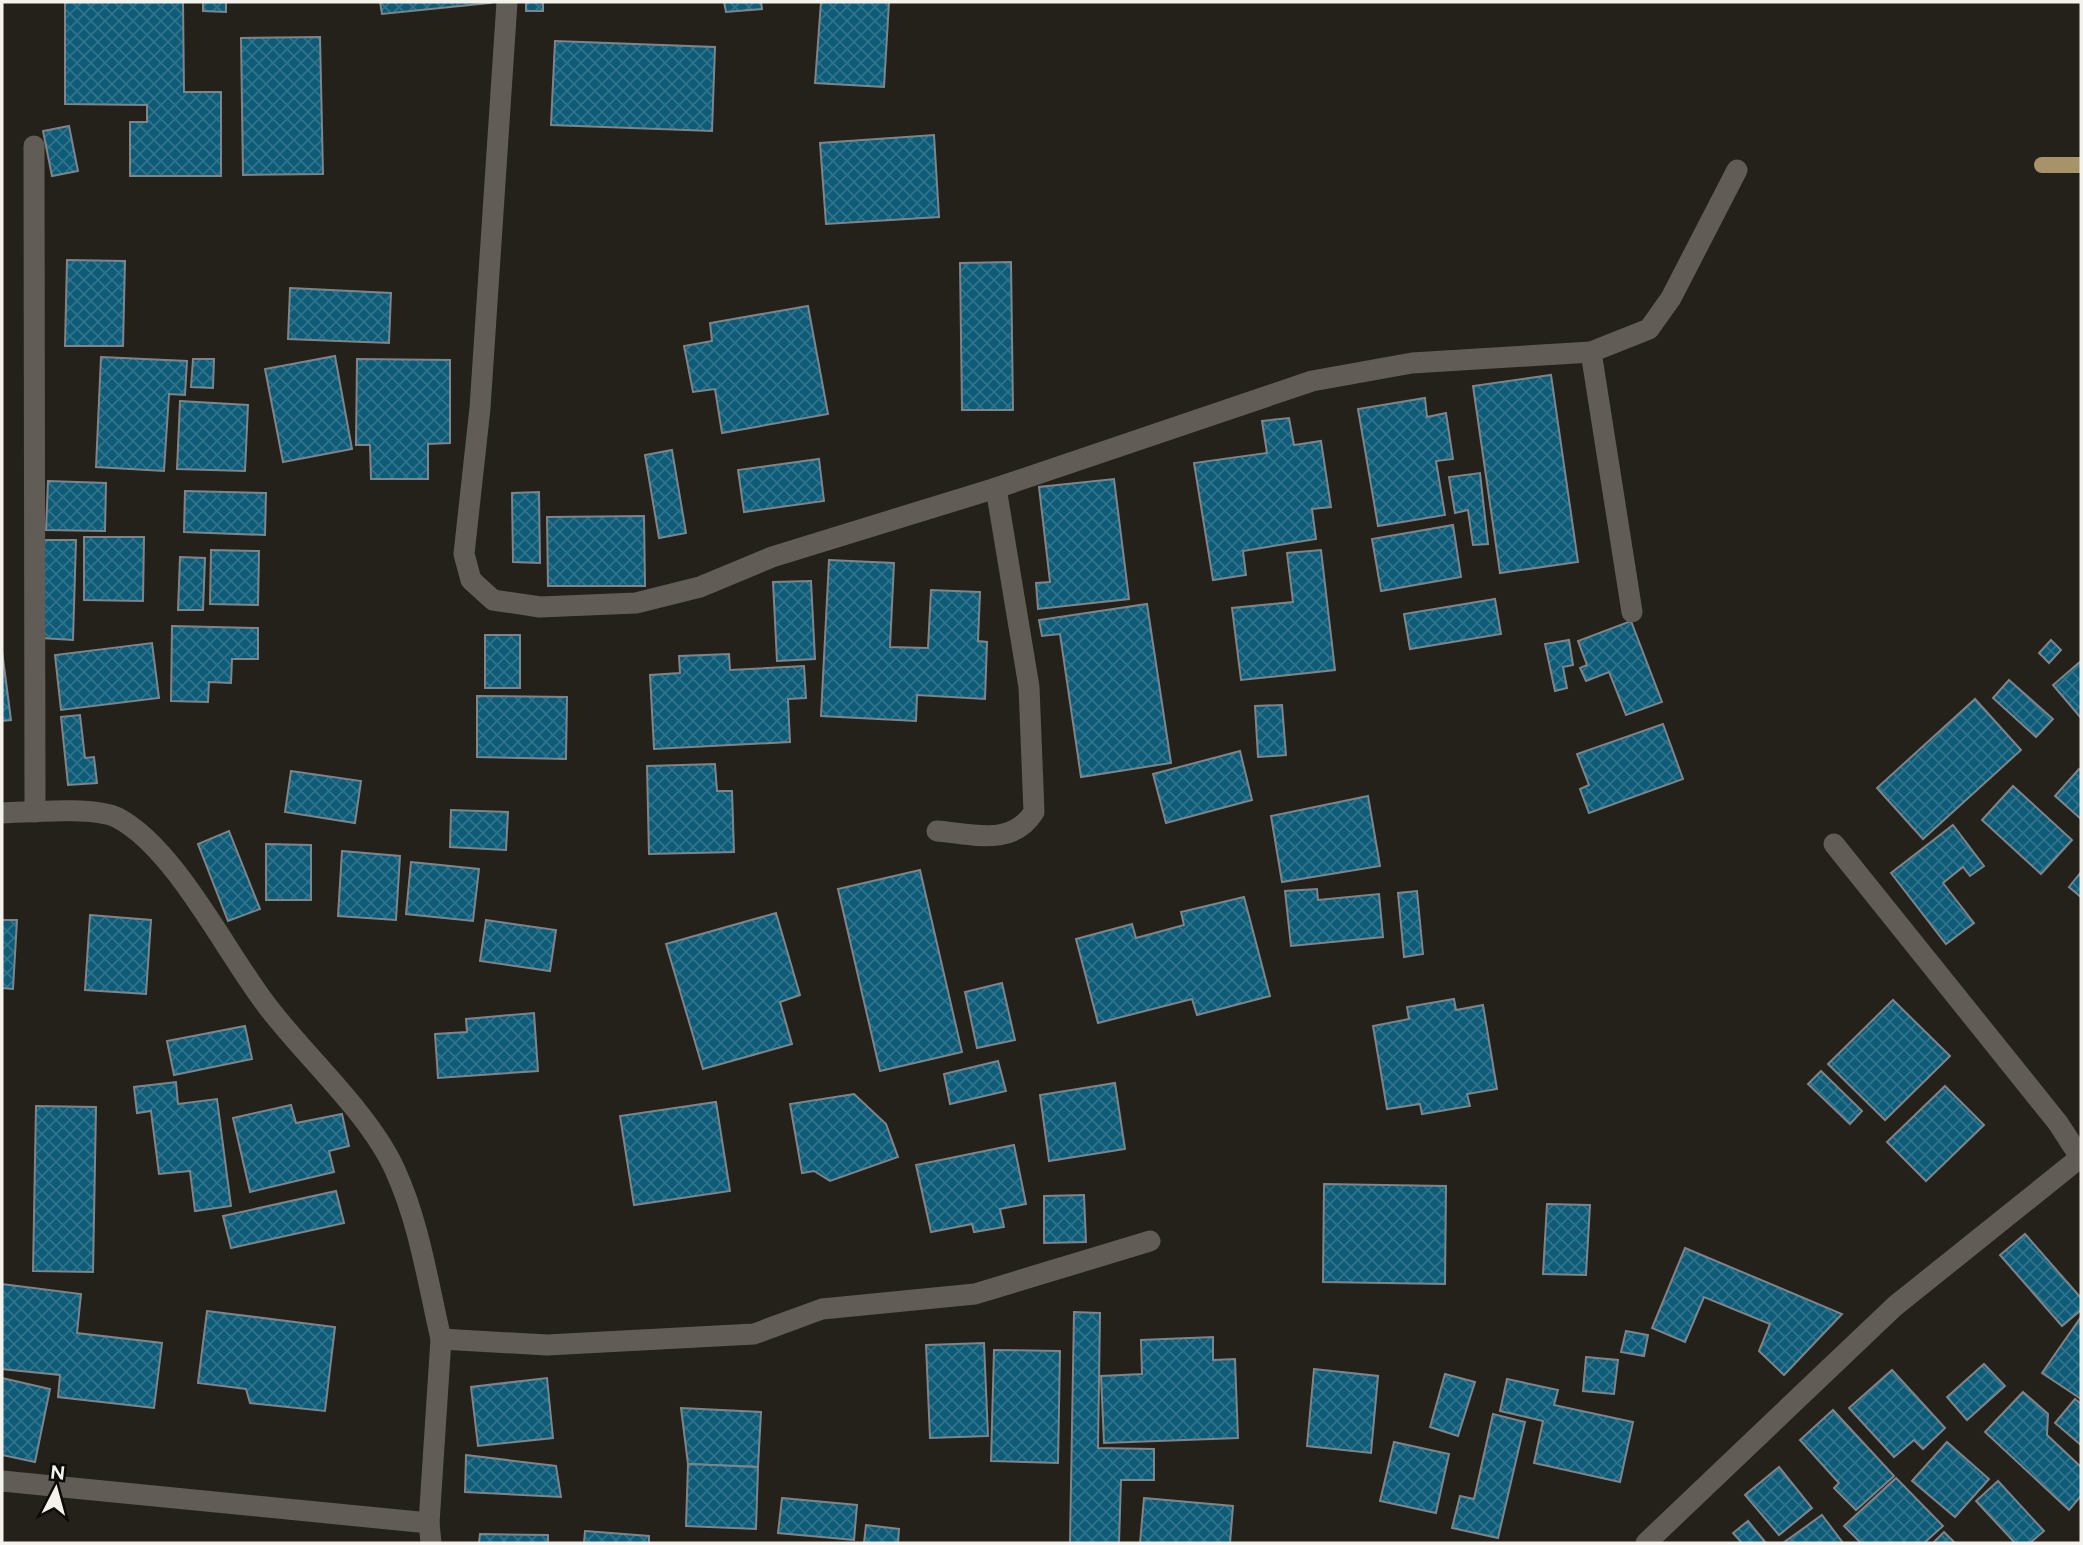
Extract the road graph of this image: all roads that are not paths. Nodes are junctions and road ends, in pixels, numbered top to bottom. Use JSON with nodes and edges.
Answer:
{"nodes":[{"id":1,"x":507,"y":2,"type":"edge"},
{"id":2,"x":34,"y":146,"type":"dead end"},
{"id":3,"x":1737,"y":170,"type":"dead end"},
{"id":4,"x":1591,"y":352,"type":"junction"},
{"id":5,"x":996,"y":488,"type":"junction"},
{"id":6,"x":1632,"y":612,"type":"dead end"},
{"id":7,"x":35,"y":812,"type":"junction"},
{"id":8,"x":2,"y":813,"type":"edge"},
{"id":9,"x":937,"y":831,"type":"dead end"},
{"id":10,"x":1834,"y":844,"type":"dead end"},
{"id":11,"x":2080,"y":1157,"type":"edge"},
{"id":12,"x":1150,"y":1241,"type":"dead end"},
{"id":13,"x":441,"y":1339,"type":"junction"},
{"id":14,"x":2,"y":1481,"type":"edge"},
{"id":15,"x":430,"y":1533,"type":"edge"},
{"id":16,"x":1646,"y":1543,"type":"edge"}],
"edges":[{"from":1,"to":5,"type":"street"},
{"from":2,"to":7,"type":"street"},
{"from":3,"to":4,"type":"street"},
{"from":4,"to":5,"type":"street"},
{"from":4,"to":6,"type":"street"},
{"from":5,"to":9,"type":"street"},
{"from":7,"to":8,"type":"street"},
{"from":7,"to":13,"type":"street"},
{"from":10,"to":11,"type":"street"},
{"from":11,"to":16,"type":"street"},
{"from":12,"to":13,"type":"street"},
{"from":13,"to":15,"type":"street"},
{"from":14,"to":15,"type":"street"}]}
